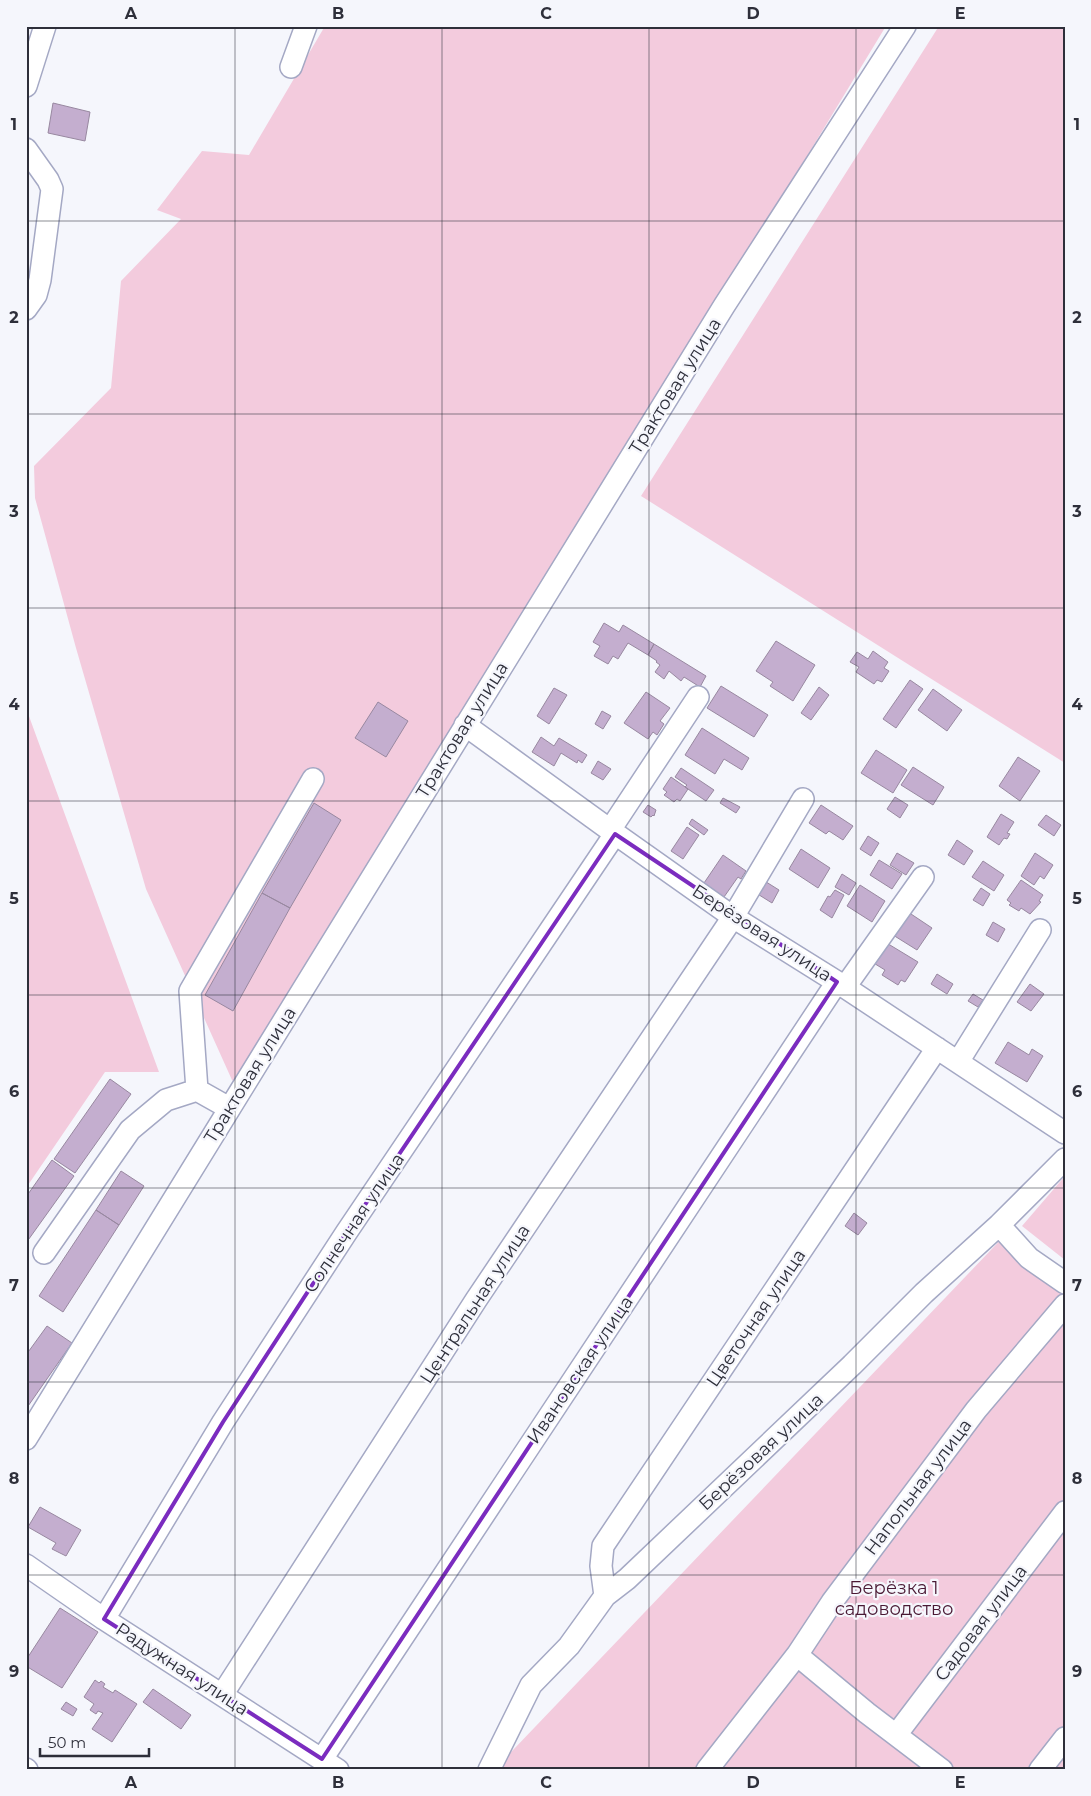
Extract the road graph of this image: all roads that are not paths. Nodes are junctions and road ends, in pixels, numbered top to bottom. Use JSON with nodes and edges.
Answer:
{"nodes":[{"id":1,"x":44,"y":26,"type":"edge"},
{"id":2,"x":306,"y":26,"type":"edge"},
{"id":3,"x":905,"y":26,"type":"edge"},
{"id":4,"x":291,"y":67,"type":"dead end"},
{"id":5,"x":26,"y":86,"type":"edge"},
{"id":6,"x":26,"y":149,"type":"edge"},
{"id":7,"x":26,"y":309,"type":"edge"},
{"id":8,"x":698,"y":697,"type":"dead end"},
{"id":9,"x":465,"y":725,"type":"junction"},
{"id":10,"x":313,"y":779,"type":"dead end"},
{"id":11,"x":803,"y":799,"type":"dead end"},
{"id":12,"x":612,"y":832,"type":"junction"},
{"id":13,"x":923,"y":877,"type":"dead end"},
{"id":14,"x":733,"y":917,"type":"junction"},
{"id":15,"x":1040,"y":930,"type":"dead end"},
{"id":16,"x":841,"y":984,"type":"junction"},
{"id":17,"x":937,"y":1048,"type":"junction"},
{"id":18,"x":958,"y":1062,"type":"junction"},
{"id":19,"x":197,"y":1090,"type":"junction"},
{"id":20,"x":230,"y":1108,"type":"junction"},
{"id":21,"x":1065,"y":1133,"type":"edge"},
{"id":22,"x":1065,"y":1159,"type":"edge"},
{"id":23,"x":999,"y":1225,"type":"junction"},
{"id":24,"x":44,"y":1253,"type":"dead end"},
{"id":25,"x":1065,"y":1283,"type":"edge"},
{"id":26,"x":1065,"y":1305,"type":"edge"},
{"id":27,"x":26,"y":1439,"type":"edge"},
{"id":28,"x":1065,"y":1512,"type":"edge"},
{"id":29,"x":26,"y":1565,"type":"edge"},
{"id":30,"x":605,"y":1596,"type":"junction"},
{"id":31,"x":104,"y":1619,"type":"junction"},
{"id":32,"x":797,"y":1655,"type":"junction"},
{"id":33,"x":222,"y":1695,"type":"junction"},
{"id":34,"x":896,"y":1735,"type":"junction"},
{"id":35,"x":1065,"y":1738,"type":"edge"},
{"id":36,"x":330,"y":1764,"type":"edge"},
{"id":37,"x":489,"y":1770,"type":"edge"},
{"id":38,"x":707,"y":1770,"type":"edge"},
{"id":39,"x":942,"y":1770,"type":"edge"},
{"id":40,"x":1040,"y":1770,"type":"edge"}],
"edges":[{"from":1,"to":5,"type":"street"},
{"from":2,"to":4,"type":"street"},
{"from":3,"to":9,"type":"street","name":"Трактовая улица"},
{"from":6,"to":7,"type":"street"},
{"from":8,"to":12,"type":"street","name":"Солнечная улица"},
{"from":9,"to":12,"type":"street","name":"Берёзовая улица"},
{"from":9,"to":20,"type":"street","name":"Трактовая улица"},
{"from":10,"to":19,"type":"street"},
{"from":11,"to":14,"type":"street","name":"Центральная улица"},
{"from":12,"to":14,"type":"street","name":"Берёзовая улица"},
{"from":12,"to":31,"type":"street","name":"Солнечная улица"},
{"from":13,"to":16,"type":"street","name":"Ивановская улица"},
{"from":14,"to":16,"type":"street","name":"Берёзовая улица"},
{"from":14,"to":33,"type":"street","name":"Центральная улица"},
{"from":15,"to":18,"type":"street"},
{"from":16,"to":17,"type":"street","name":"Берёзовая улица"},
{"from":16,"to":36,"type":"street","name":"Ивановская улица"},
{"from":17,"to":18,"type":"street","name":"Берёзовая улица"},
{"from":17,"to":30,"type":"street","name":"Цветочная улица"},
{"from":18,"to":21,"type":"street","name":"Берёзовая улица"},
{"from":19,"to":20,"type":"street"},
{"from":19,"to":24,"type":"street"},
{"from":20,"to":27,"type":"street","name":"Трактовая улица"},
{"from":22,"to":23,"type":"street","name":"Берёзовая улица"},
{"from":23,"to":25,"type":"street"},
{"from":23,"to":30,"type":"street","name":"Берёзовая улица"},
{"from":26,"to":32,"type":"street","name":"Напольная улица"},
{"from":28,"to":34,"type":"street","name":"Садовая улица"},
{"from":29,"to":31,"type":"street","name":"Радужная улица"},
{"from":30,"to":37,"type":"street","name":"Берёзовая улица"},
{"from":31,"to":33,"type":"street","name":"Радужная улица"},
{"from":32,"to":34,"type":"street"},
{"from":32,"to":38,"type":"street","name":"Напольная улица"},
{"from":33,"to":36,"type":"street","name":"Радужная улица"},
{"from":34,"to":39,"type":"street"},
{"from":35,"to":40,"type":"street"}]}
